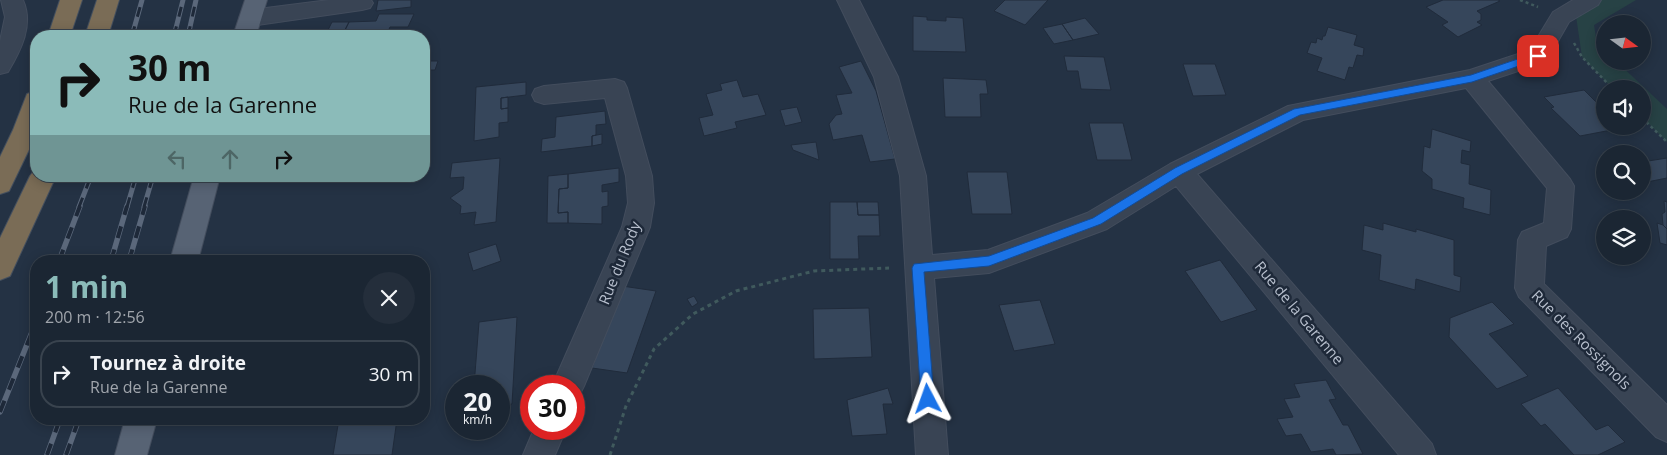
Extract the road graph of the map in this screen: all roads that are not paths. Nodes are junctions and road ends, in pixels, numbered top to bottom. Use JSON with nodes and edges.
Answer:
{"nodes":[{"id":1,"x":12,"y":0,"type":"edge"},
{"id":2,"x":108,"y":0,"type":"edge"},
{"id":3,"x":848,"y":0,"type":"edge"},
{"id":4,"x":1590,"y":0,"type":"edge"},
{"id":5,"x":70,"y":3,"type":"edge"},
{"id":6,"x":362,"y":3,"type":"dead end"},
{"id":7,"x":250,"y":18,"type":"edge"},
{"id":8,"x":61,"y":30,"type":"edge"},
{"id":9,"x":99,"y":30,"type":"edge"},
{"id":10,"x":0,"y":66,"type":"edge"},
{"id":11,"x":1472,"y":78,"type":"junction"},
{"id":12,"x":544,"y":95,"type":"dead end"},
{"id":13,"x":30,"y":118,"type":"edge"},
{"id":14,"x":1179,"y":171,"type":"junction"},
{"id":15,"x":40,"y":182,"type":"edge"},
{"id":16,"x":205,"y":182,"type":"edge"},
{"id":17,"x":0,"y":184,"type":"edge"},
{"id":18,"x":186,"y":255,"type":"edge"},
{"id":19,"x":0,"y":268,"type":"edge"},
{"id":20,"x":918,"y":268,"type":"junction"},
{"id":21,"x":573,"y":375,"type":"edge"},
{"id":22,"x":140,"y":425,"type":"edge"},
{"id":23,"x":1667,"y":427,"type":"edge"},
{"id":24,"x":545,"y":440,"type":"edge"},
{"id":25,"x":132,"y":455,"type":"edge"},
{"id":26,"x":539,"y":455,"type":"edge"},
{"id":27,"x":932,"y":455,"type":"edge"},
{"id":28,"x":1420,"y":455,"type":"edge"}],
"edges":[{"from":1,"to":10,"type":"street"},
{"from":2,"to":9,"type":"highway"},
{"from":3,"to":20,"type":"street"},
{"from":4,"to":11,"type":"street"},
{"from":5,"to":8,"type":"highway"},
{"from":6,"to":7,"type":"street"},
{"from":11,"to":14,"type":"street"},
{"from":11,"to":23,"type":"street","name":"Rue des Rossignols"},
{"from":12,"to":21,"type":"street","name":"Rue du Rody"},
{"from":13,"to":17,"type":"highway"},
{"from":14,"to":20,"type":"street"},
{"from":14,"to":28,"type":"street","name":"Rue de la Garenne"},
{"from":15,"to":19,"type":"highway"},
{"from":16,"to":18,"type":"main road"},
{"from":20,"to":27,"type":"street"},
{"from":22,"to":25,"type":"main road"},
{"from":24,"to":26,"type":"street"}]}
